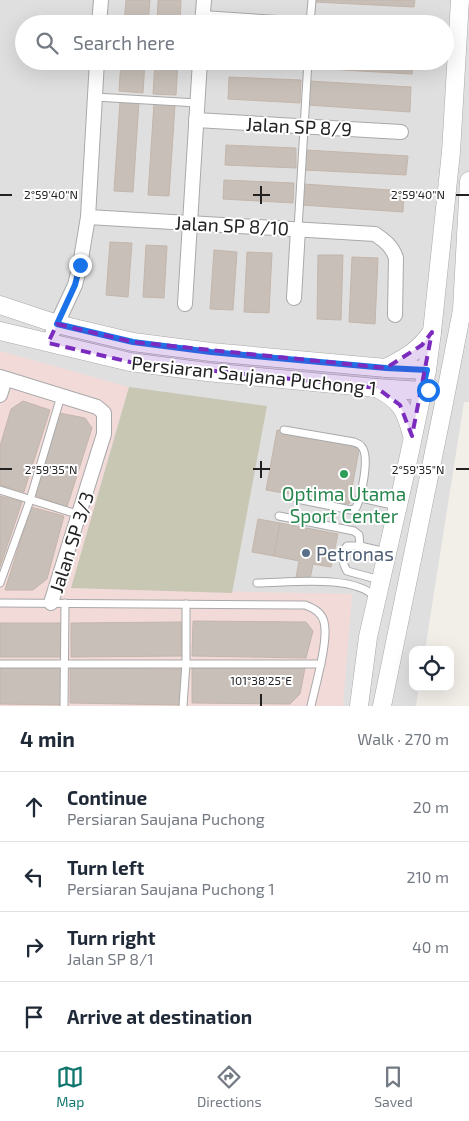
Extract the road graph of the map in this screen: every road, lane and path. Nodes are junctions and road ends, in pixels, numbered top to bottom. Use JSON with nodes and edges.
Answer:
{"nodes":[{"id":1,"x":101,"y":0,"type":"edge"},
{"id":2,"x":204,"y":0,"type":"edge"},
{"id":3,"x":312,"y":0,"type":"edge"},
{"id":4,"x":460,"y":0,"type":"edge"},
{"id":5,"x":100,"y":15,"type":"edge"},
{"id":6,"x":203,"y":15,"type":"edge"},
{"id":7,"x":311,"y":15,"type":"edge"},
{"id":8,"x":96,"y":70,"type":"edge"},
{"id":9,"x":199,"y":70,"type":"edge"},
{"id":10,"x":307,"y":70,"type":"edge"},
{"id":11,"x":95,"y":97,"type":"junction"},
{"id":12,"x":197,"y":103,"type":"junction"},
{"id":13,"x":196,"y":120,"type":"junction"},
{"id":14,"x":304,"y":126,"type":"junction"},
{"id":15,"x":401,"y":132,"type":"dead end"},
{"id":16,"x":469,"y":181,"type":"edge"},
{"id":17,"x":88,"y":217,"type":"junction"},
{"id":18,"x":190,"y":223,"type":"junction"},
{"id":19,"x":298,"y":229,"type":"junction"},
{"id":20,"x":294,"y":298,"type":"dead end"},
{"id":21,"x":0,"y":304,"type":"edge"},
{"id":22,"x":185,"y":304,"type":"dead end"},
{"id":23,"x":395,"y":315,"type":"dead end"},
{"id":24,"x":57,"y":324,"type":"junction"},
{"id":25,"x":0,"y":331,"type":"edge"},
{"id":26,"x":432,"y":332,"type":"junction"},
{"id":27,"x":48,"y":343,"type":"junction"},
{"id":28,"x":386,"y":368,"type":"junction"},
{"id":29,"x":451,"y":369,"type":"junction"},
{"id":30,"x":427,"y":370,"type":"junction"},
{"id":31,"x":3,"y":378,"type":"edge"},
{"id":32,"x":377,"y":388,"type":"junction"},
{"id":33,"x":430,"y":388,"type":"junction"},
{"id":34,"x":0,"y":395,"type":"edge"},
{"id":35,"x":61,"y":396,"type":"junction"},
{"id":36,"x":442,"y":414,"type":"junction"},
{"id":37,"x":284,"y":430,"type":"dead end"},
{"id":38,"x":412,"y":436,"type":"junction"},
{"id":39,"x":0,"y":490,"type":"edge"},
{"id":40,"x":361,"y":498,"type":"junction"},
{"id":41,"x":297,"y":499,"type":"dead end"},
{"id":42,"x":30,"y":500,"type":"junction"},
{"id":43,"x":398,"y":506,"type":"junction"},
{"id":44,"x":80,"y":515,"type":"junction"},
{"id":45,"x":279,"y":516,"type":"dead end"},
{"id":46,"x":360,"y":546,"type":"junction"},
{"id":47,"x":387,"y":552,"type":"junction"},
{"id":48,"x":381,"y":580,"type":"junction"},
{"id":49,"x":0,"y":583,"type":"edge"},
{"id":50,"x":257,"y":583,"type":"dead end"},
{"id":51,"x":376,"y":597,"type":"junction"},
{"id":52,"x":0,"y":603,"type":"edge"},
{"id":53,"x":58,"y":603,"type":"junction"},
{"id":54,"x":186,"y":604,"type":"junction"},
{"id":55,"x":186,"y":663,"type":"junction"},
{"id":56,"x":0,"y":664,"type":"edge"},
{"id":57,"x":64,"y":664,"type":"junction"},
{"id":58,"x":321,"y":664,"type":"junction"},
{"id":59,"x":379,"y":704,"type":"edge"},
{"id":60,"x":64,"y":706,"type":"edge"},
{"id":61,"x":183,"y":706,"type":"edge"},
{"id":62,"x":311,"y":706,"type":"edge"},
{"id":63,"x":359,"y":706,"type":"edge"}],
"edges":[{"from":1,"to":5,"type":"street"},
{"from":2,"to":6,"type":"street"},
{"from":3,"to":7,"type":"lane"},
{"from":4,"to":26,"type":"street"},
{"from":8,"to":11,"type":"street"},
{"from":9,"to":12,"type":"street"},
{"from":10,"to":14,"type":"lane"},
{"from":11,"to":12,"type":"lane"},
{"from":11,"to":17,"type":"street"},
{"from":12,"to":13,"type":"street"},
{"from":13,"to":14,"type":"street","name":"Jalan SP 8/9"},
{"from":13,"to":18,"type":"street"},
{"from":14,"to":15,"type":"street","name":"Jalan SP 8/9"},
{"from":14,"to":19,"type":"lane"},
{"from":16,"to":29,"type":"street"},
{"from":17,"to":18,"type":"street","name":"Jalan SP 8/10"},
{"from":17,"to":24,"type":"street"},
{"from":18,"to":19,"type":"street","name":"Jalan SP 8/10"},
{"from":18,"to":22,"type":"street"},
{"from":19,"to":20,"type":"street"},
{"from":19,"to":23,"type":"street","name":"Jalan SP 8/10"},
{"from":21,"to":24,"type":"street","name":"Persiaran Saujana Puchong 1"},
{"from":24,"to":27,"type":"street"},
{"from":24,"to":28,"type":"street","name":"Persiaran Saujana Puchong 1"},
{"from":25,"to":27,"type":"street","name":"Persiaran Saujana Puchong 1"},
{"from":26,"to":28,"type":"street"},
{"from":26,"to":30,"type":"street"},
{"from":27,"to":32,"type":"street","name":"Persiaran Saujana Puchong 1"},
{"from":28,"to":30,"type":"street","name":"Persiaran Saujana Puchong 1"},
{"from":29,"to":33,"type":"street"},
{"from":29,"to":36,"type":"street"},
{"from":30,"to":33,"type":"street"},
{"from":31,"to":34,"type":"street"},
{"from":31,"to":35,"type":"street","name":"Jalan SP 3/3"},
{"from":32,"to":33,"type":"street","name":"Persiaran Saujana Puchong 1"},
{"from":32,"to":38,"type":"street"},
{"from":33,"to":36,"type":"street"},
{"from":33,"to":38,"type":"street"},
{"from":35,"to":42,"type":"lane"},
{"from":35,"to":44,"type":"street","name":"Jalan SP 3/3"},
{"from":36,"to":59,"type":"street"},
{"from":37,"to":40,"type":"lane"},
{"from":38,"to":43,"type":"street"},
{"from":39,"to":42,"type":"lane"},
{"from":40,"to":41,"type":"lane"},
{"from":40,"to":43,"type":"lane"},
{"from":42,"to":44,"type":"lane"},
{"from":42,"to":49,"type":"lane"},
{"from":43,"to":47,"type":"street"},
{"from":44,"to":53,"type":"street","name":"Jalan SP 3/3"},
{"from":45,"to":46,"type":"lane"},
{"from":46,"to":47,"type":"lane"},
{"from":46,"to":48,"type":"lane"},
{"from":47,"to":48,"type":"street"},
{"from":48,"to":51,"type":"street"},
{"from":50,"to":51,"type":"lane"},
{"from":51,"to":63,"type":"street"},
{"from":52,"to":53,"type":"lane"},
{"from":53,"to":54,"type":"lane"},
{"from":53,"to":57,"type":"lane"},
{"from":54,"to":55,"type":"lane"},
{"from":54,"to":58,"type":"lane"},
{"from":55,"to":57,"type":"lane"},
{"from":55,"to":58,"type":"lane"},
{"from":55,"to":61,"type":"lane"},
{"from":56,"to":57,"type":"lane"},
{"from":57,"to":60,"type":"lane"},
{"from":58,"to":62,"type":"lane"}]}
